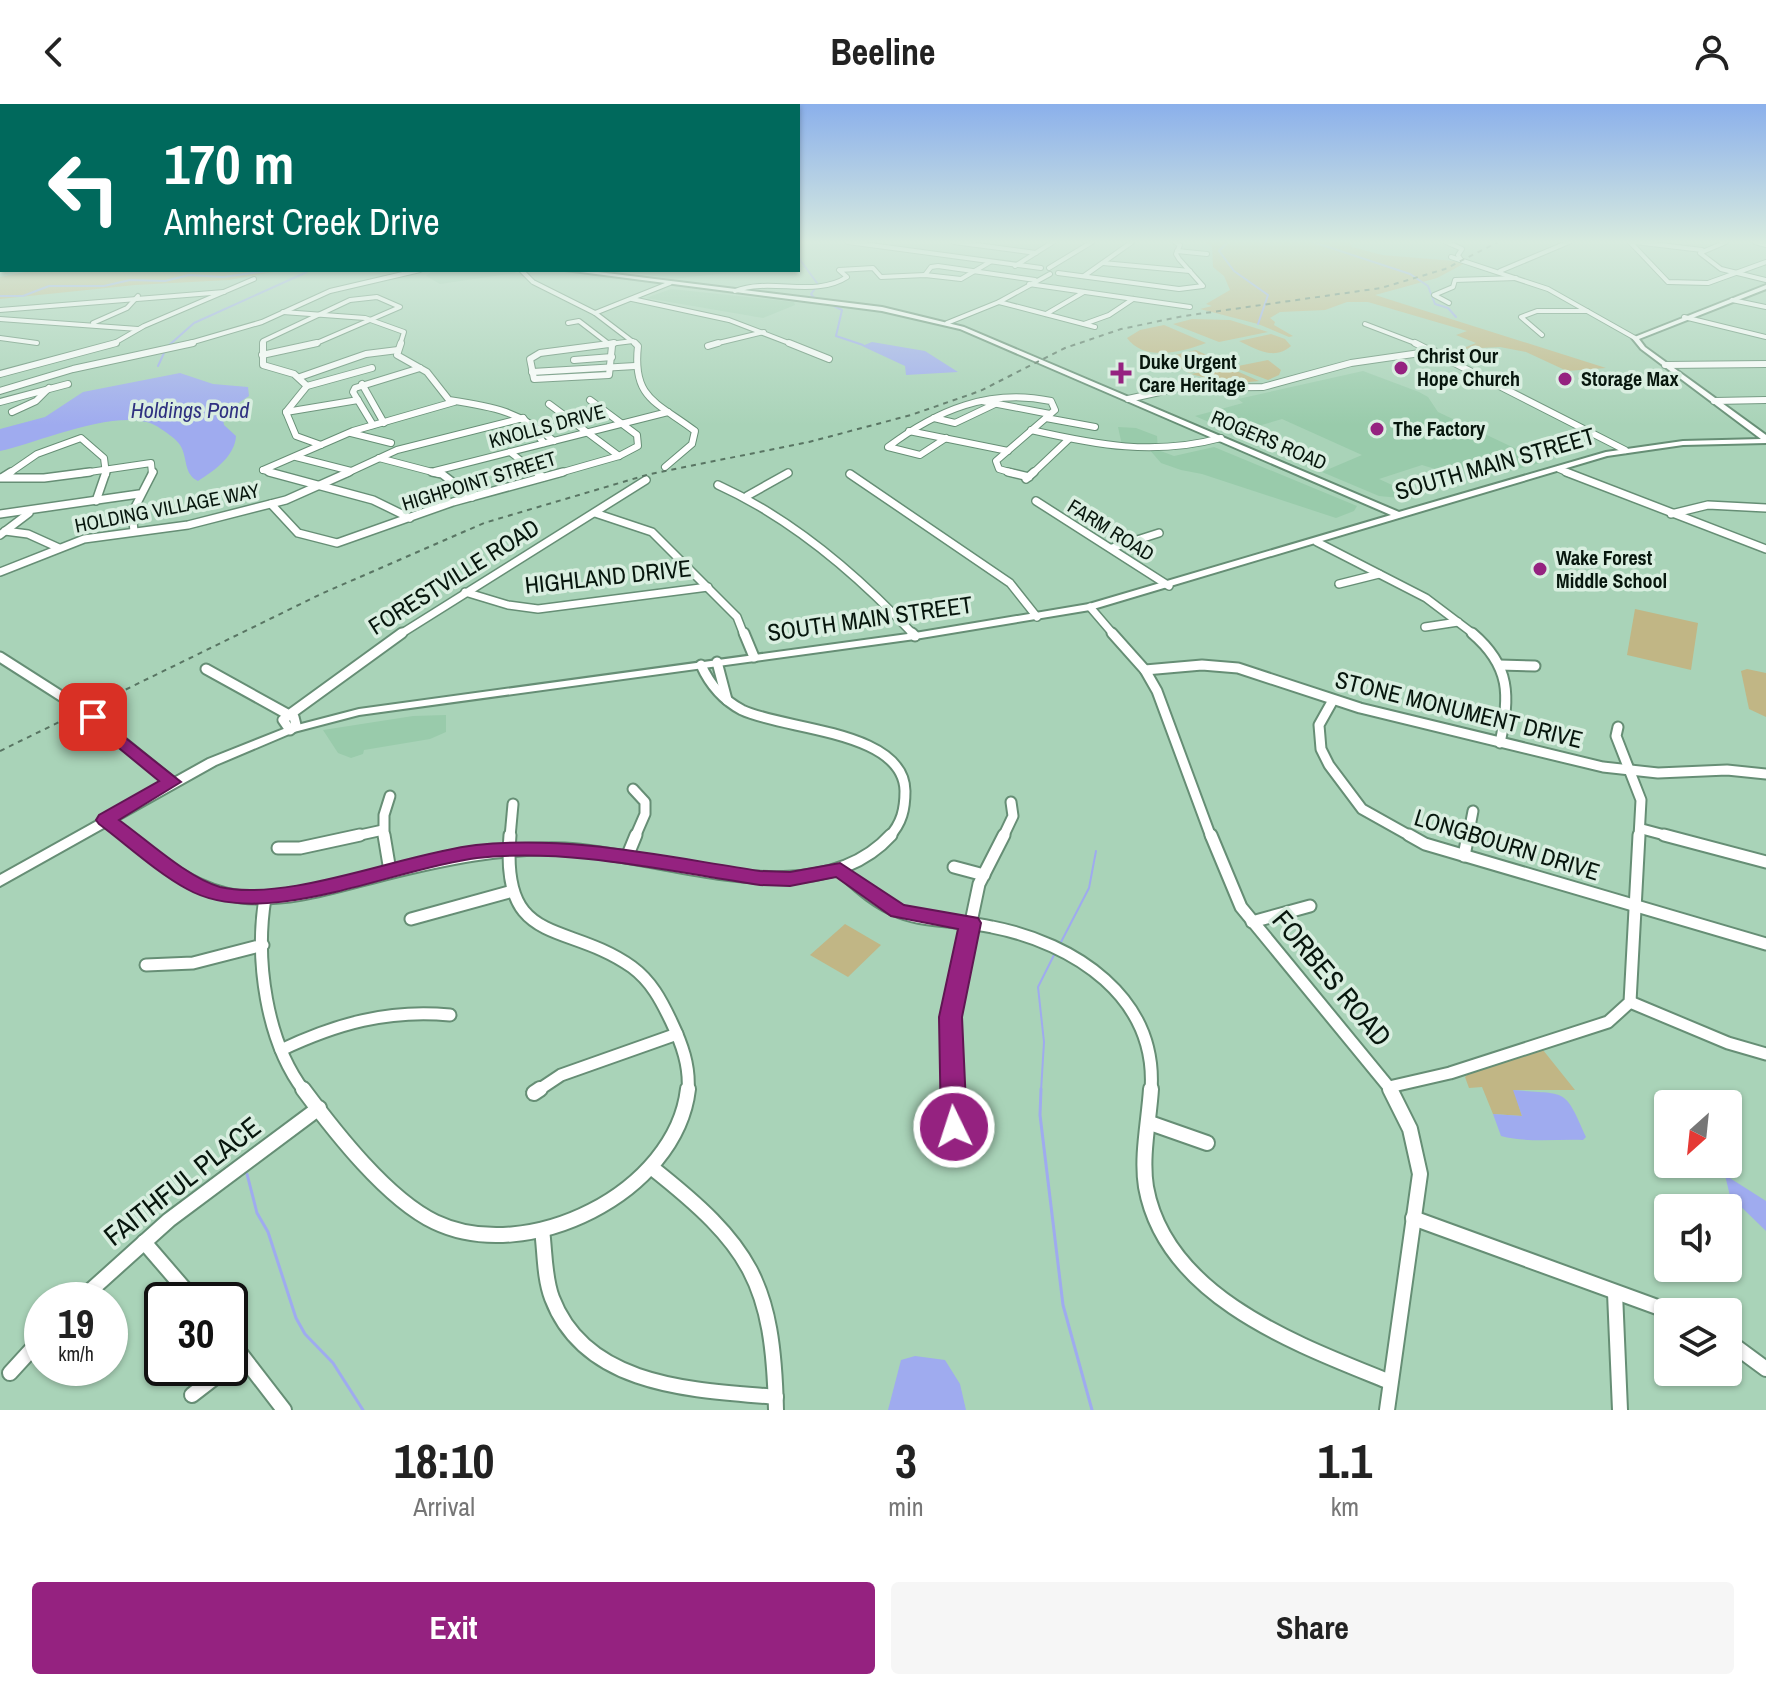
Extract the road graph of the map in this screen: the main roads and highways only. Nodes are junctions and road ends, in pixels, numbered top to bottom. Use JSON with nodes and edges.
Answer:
{"nodes":[{"id":1,"x":833,"y":303,"type":"edge"},
{"id":2,"x":1724,"y":303,"type":"edge"},
{"id":3,"x":1766,"y":440,"type":"edge"},
{"id":4,"x":1398,"y":515,"type":"junction"},
{"id":5,"x":0,"y":881,"type":"edge"}],
"edges":[{"from":1,"to":4,"type":"main road","name":"ROGERS ROAD"},
{"from":2,"to":3,"type":"main road"},
{"from":3,"to":4,"type":"main road","name":"SOUTH MAIN STREET"},
{"from":4,"to":5,"type":"main road","name":"SOUTH MAIN STREET"}]}
